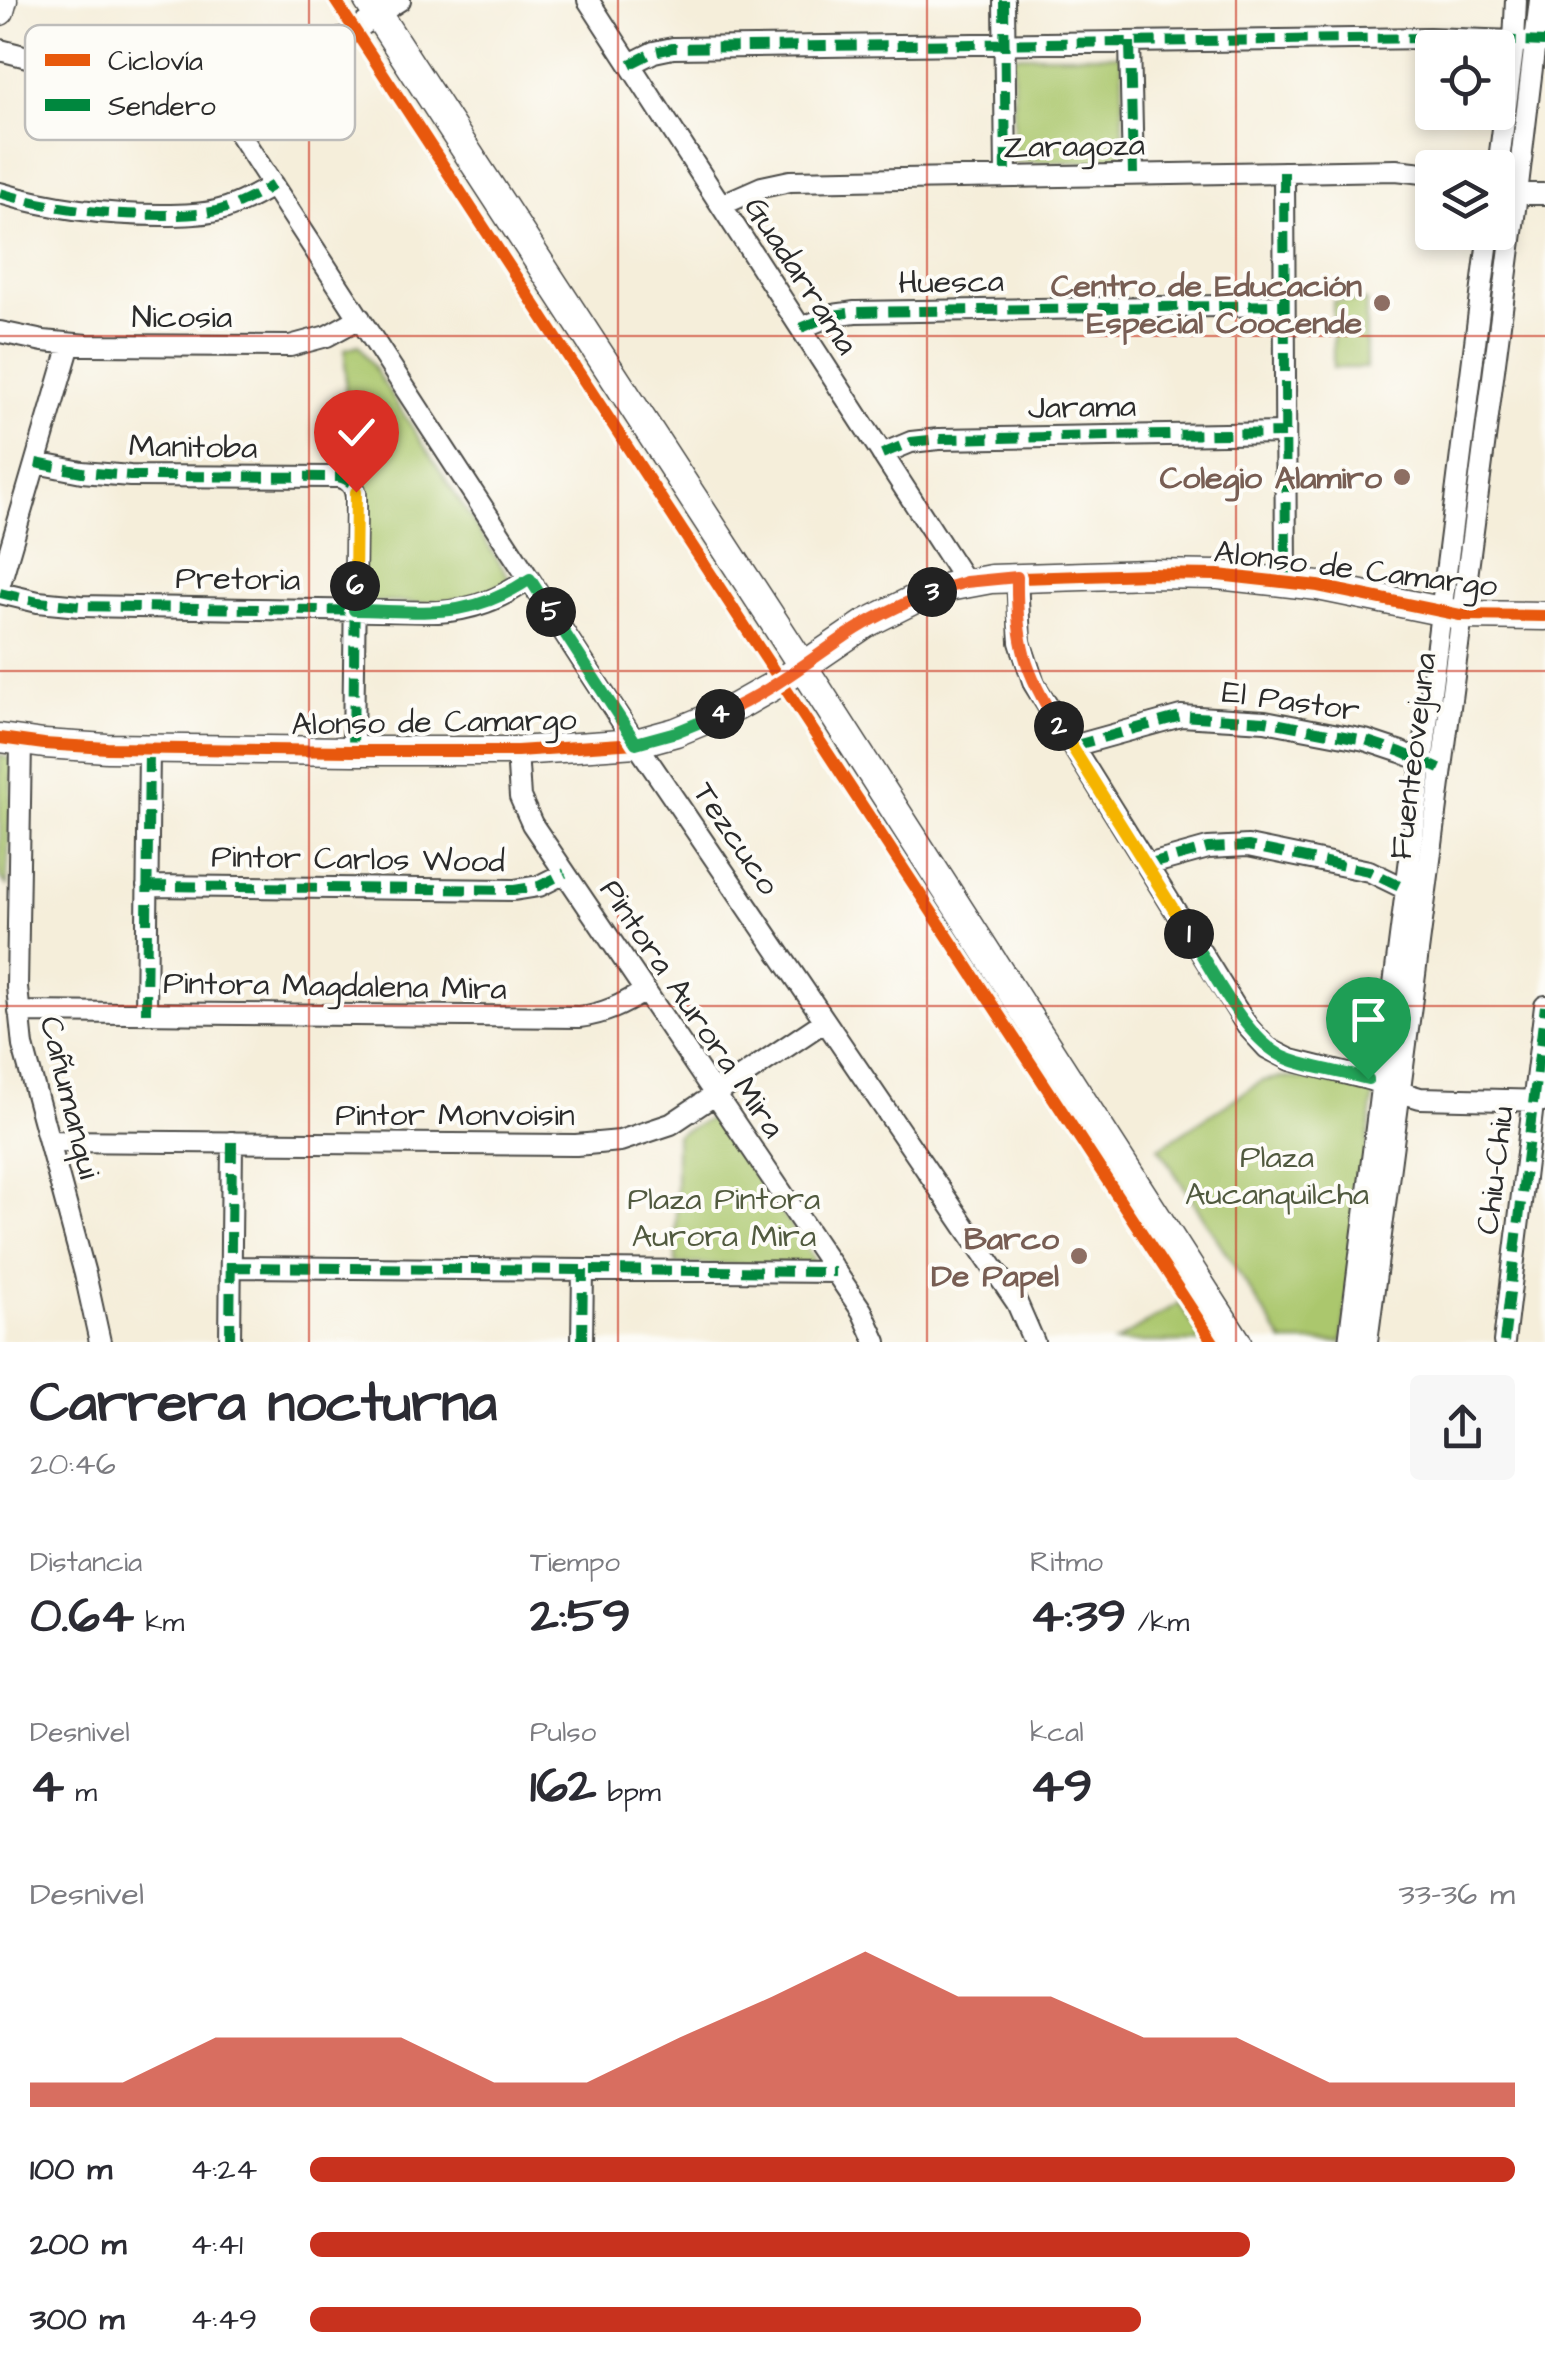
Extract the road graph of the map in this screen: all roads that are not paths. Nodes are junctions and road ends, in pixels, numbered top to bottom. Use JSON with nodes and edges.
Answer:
{"nodes":[{"id":1,"x":3,"y":0,"type":"edge"},
{"id":2,"x":588,"y":0,"type":"edge"},
{"id":3,"x":1004,"y":0,"type":"edge"},
{"id":4,"x":1516,"y":0,"type":"edge"},
{"id":5,"x":1540,"y":0,"type":"edge"},
{"id":6,"x":382,"y":5,"type":"edge"},
{"id":7,"x":0,"y":11,"type":"edge"},
{"id":8,"x":355,"y":27,"type":"edge"},
{"id":9,"x":1130,"y":42,"type":"junction"},
{"id":10,"x":1531,"y":42,"type":"edge"},
{"id":11,"x":1004,"y":43,"type":"junction"},
{"id":12,"x":0,"y":50,"type":"edge"},
{"id":13,"x":25,"y":56,"type":"edge"},
{"id":14,"x":630,"y":64,"type":"junction"},
{"id":15,"x":244,"y":140,"type":"edge"},
{"id":16,"x":1503,"y":150,"type":"edge"},
{"id":17,"x":1514,"y":150,"type":"edge"},
{"id":18,"x":1284,"y":172,"type":"junction"},
{"id":19,"x":1415,"y":172,"type":"edge"},
{"id":20,"x":1133,"y":174,"type":"junction"},
{"id":21,"x":1006,"y":177,"type":"junction"},
{"id":22,"x":273,"y":185,"type":"junction"},
{"id":23,"x":1515,"y":192,"type":"edge"},
{"id":24,"x":0,"y":193,"type":"edge"},
{"id":25,"x":1545,"y":194,"type":"edge"},
{"id":26,"x":721,"y":205,"type":"junction"},
{"id":27,"x":1488,"y":250,"type":"edge"},
{"id":28,"x":1499,"y":250,"type":"edge"},
{"id":29,"x":1284,"y":305,"type":"junction"},
{"id":30,"x":360,"y":318,"type":"junction"},
{"id":31,"x":801,"y":328,"type":"junction"},
{"id":32,"x":0,"y":332,"type":"edge"},
{"id":33,"x":70,"y":344,"type":"junction"},
{"id":34,"x":1285,"y":433,"type":"junction"},
{"id":35,"x":882,"y":454,"type":"junction"},
{"id":36,"x":36,"y":463,"type":"junction"},
{"id":37,"x":1017,"y":577,"type":"junction"},
{"id":38,"x":530,"y":579,"type":"junction"},
{"id":39,"x":1286,"y":581,"type":"junction"},
{"id":40,"x":966,"y":582,"type":"junction"},
{"id":41,"x":0,"y":584,"type":"edge"},
{"id":42,"x":0,"y":594,"type":"edge"},
{"id":43,"x":354,"y":610,"type":"junction"},
{"id":44,"x":1452,"y":614,"type":"junction"},
{"id":45,"x":1545,"y":616,"type":"edge"},
{"id":46,"x":802,"y":667,"type":"junction"},
{"id":47,"x":10,"y":740,"type":"edge"},
{"id":48,"x":636,"y":743,"type":"junction"},
{"id":49,"x":1073,"y":746,"type":"junction"},
{"id":50,"x":148,"y":749,"type":"junction"},
{"id":51,"x":517,"y":750,"type":"junction"},
{"id":52,"x":352,"y":752,"type":"junction"},
{"id":53,"x":1432,"y":765,"type":"junction"},
{"id":54,"x":1147,"y":865,"type":"junction"},
{"id":55,"x":565,"y":873,"type":"junction"},
{"id":56,"x":148,"y":886,"type":"junction"},
{"id":57,"x":1406,"y":889,"type":"junction"},
{"id":58,"x":645,"y":990,"type":"junction"},
{"id":59,"x":1545,"y":1006,"type":"edge"},
{"id":60,"x":18,"y":1012,"type":"junction"},
{"id":61,"x":146,"y":1013,"type":"junction"},
{"id":62,"x":825,"y":1021,"type":"junction"},
{"id":63,"x":1390,"y":1088,"type":"junction"},
{"id":64,"x":716,"y":1096,"type":"junction"},
{"id":65,"x":1539,"y":1101,"type":"edge"},
{"id":66,"x":50,"y":1141,"type":"junction"},
{"id":67,"x":232,"y":1142,"type":"junction"},
{"id":68,"x":231,"y":1267,"type":"junction"},
{"id":69,"x":583,"y":1270,"type":"junction"},
{"id":70,"x":836,"y":1272,"type":"junction"},
{"id":71,"x":100,"y":1342,"type":"edge"},
{"id":72,"x":230,"y":1342,"type":"edge"},
{"id":73,"x":582,"y":1342,"type":"edge"},
{"id":74,"x":876,"y":1342,"type":"edge"},
{"id":75,"x":1034,"y":1342,"type":"edge"},
{"id":76,"x":1238,"y":1342,"type":"edge"},
{"id":77,"x":1349,"y":1342,"type":"edge"},
{"id":78,"x":1367,"y":1342,"type":"edge"},
{"id":79,"x":1504,"y":1342,"type":"edge"}],
"edges":[{"from":1,"to":7,"type":"main road"},
{"from":2,"to":14,"type":"street","name":"Guadarrama"},
{"from":3,"to":11,"type":"street"},
{"from":4,"to":10,"type":"street","name":"Fuenteovejuna"},
{"from":5,"to":10,"type":"street","name":"Fuenteovejuna"},
{"from":6,"to":8,"type":"street"},
{"from":6,"to":46,"type":"main road"},
{"from":9,"to":10,"type":"street"},
{"from":9,"to":11,"type":"street"},
{"from":9,"to":20,"type":"street"},
{"from":10,"to":16,"type":"street","name":"Fuenteovejuna"},
{"from":10,"to":17,"type":"street","name":"Fuenteovejuna"},
{"from":11,"to":14,"type":"street"},
{"from":11,"to":21,"type":"street"},
{"from":12,"to":13,"type":"street"},
{"from":14,"to":26,"type":"street","name":"Guadarrama"},
{"from":15,"to":22,"type":"street","name":"Tezcuco"},
{"from":18,"to":19,"type":"street","name":"Zaragoza"},
{"from":18,"to":20,"type":"street","name":"Zaragoza"},
{"from":18,"to":29,"type":"street"},
{"from":20,"to":21,"type":"street","name":"Zaragoza"},
{"from":21,"to":26,"type":"street","name":"Zaragoza"},
{"from":22,"to":24,"type":"street"},
{"from":22,"to":30,"type":"street","name":"Tezcuco"},
{"from":23,"to":25,"type":"street"},
{"from":26,"to":31,"type":"street","name":"Guadarrama"},
{"from":27,"to":44,"type":"street","name":"Fuenteovejuna"},
{"from":28,"to":44,"type":"street","name":"Fuenteovejuna"},
{"from":29,"to":31,"type":"street","name":"Huesca"},
{"from":29,"to":34,"type":"street"},
{"from":30,"to":33,"type":"street","name":"Nicosia"},
{"from":30,"to":38,"type":"street","name":"Tezcuco"},
{"from":31,"to":35,"type":"street","name":"Guadarrama"},
{"from":32,"to":33,"type":"street","name":"Nicosia"},
{"from":33,"to":36,"type":"street"},
{"from":34,"to":35,"type":"street","name":"Jarama"},
{"from":34,"to":39,"type":"street"},
{"from":35,"to":40,"type":"street","name":"Guadarrama"},
{"from":36,"to":41,"type":"street"},
{"from":36,"to":43,"type":"street","name":"Manitoba"},
{"from":37,"to":39,"type":"main road","name":"Alonso de Camargo"},
{"from":37,"to":40,"type":"main road","name":"Alonso de Camargo"},
{"from":37,"to":49,"type":"street"},
{"from":38,"to":43,"type":"street","name":"Pretoria"},
{"from":38,"to":48,"type":"street","name":"Tezcuco"},
{"from":39,"to":44,"type":"main road","name":"Alonso de Camargo"},
{"from":40,"to":46,"type":"main road","name":"Alonso de Camargo"},
{"from":42,"to":43,"type":"street","name":"Pretoria"},
{"from":43,"to":52,"type":"street"},
{"from":44,"to":45,"type":"main road","name":"Alonso de Camargo"},
{"from":44,"to":53,"type":"street","name":"Fuenteovejuna"},
{"from":46,"to":48,"type":"main road","name":"Alonso de Camargo"},
{"from":46,"to":76,"type":"main road"},
{"from":47,"to":50,"type":"main road","name":"Alonso de Camargo"},
{"from":47,"to":60,"type":"street","name":"Cañumanqui"},
{"from":48,"to":51,"type":"main road","name":"Alonso de Camargo"},
{"from":48,"to":62,"type":"street","name":"Tezcuco"},
{"from":49,"to":53,"type":"street","name":"El Pastor"},
{"from":49,"to":54,"type":"street"},
{"from":50,"to":52,"type":"main road","name":"Alonso de Camargo"},
{"from":50,"to":56,"type":"street"},
{"from":51,"to":52,"type":"main road","name":"Alonso de Camargo"},
{"from":51,"to":55,"type":"street","name":"Pintora Aurora Mira"},
{"from":53,"to":57,"type":"street","name":"Fuenteovejuna"},
{"from":53,"to":63,"type":"street","name":"Fuenteovejuna"},
{"from":54,"to":57,"type":"street"},
{"from":54,"to":63,"type":"street"},
{"from":55,"to":56,"type":"street","name":"Pintor Carlos Wood"},
{"from":55,"to":58,"type":"street","name":"Pintora Aurora Mira"},
{"from":56,"to":61,"type":"street"},
{"from":57,"to":63,"type":"street","name":"Fuenteovejuna"},
{"from":58,"to":61,"type":"street","name":"Pintora Magdalena Mira"},
{"from":58,"to":64,"type":"street","name":"Pintora Aurora Mira"},
{"from":59,"to":65,"type":"street","name":"Chiu-Chiu"},
{"from":60,"to":61,"type":"street","name":"Pintora Magdalena Mira"},
{"from":60,"to":66,"type":"street","name":"Cañumanqui"},
{"from":62,"to":64,"type":"street","name":"Pintor Monvoisin"},
{"from":62,"to":75,"type":"street","name":"Tezcuco"},
{"from":63,"to":65,"type":"street"},
{"from":63,"to":77,"type":"street","name":"Fuenteovejuna"},
{"from":63,"to":78,"type":"street","name":"Fuenteovejuna"},
{"from":64,"to":67,"type":"street","name":"Pintor Monvoisin"},
{"from":64,"to":70,"type":"street","name":"Pintora Aurora Mira"},
{"from":65,"to":79,"type":"street","name":"Chiu-Chiu"},
{"from":66,"to":67,"type":"street","name":"Pintor Monvoisin"},
{"from":66,"to":71,"type":"street","name":"Cañumanqui"},
{"from":67,"to":68,"type":"street"},
{"from":68,"to":69,"type":"street"},
{"from":68,"to":72,"type":"street"},
{"from":69,"to":70,"type":"street"},
{"from":69,"to":73,"type":"street"},
{"from":70,"to":74,"type":"street","name":"Pintora Aurora Mira"}]}
